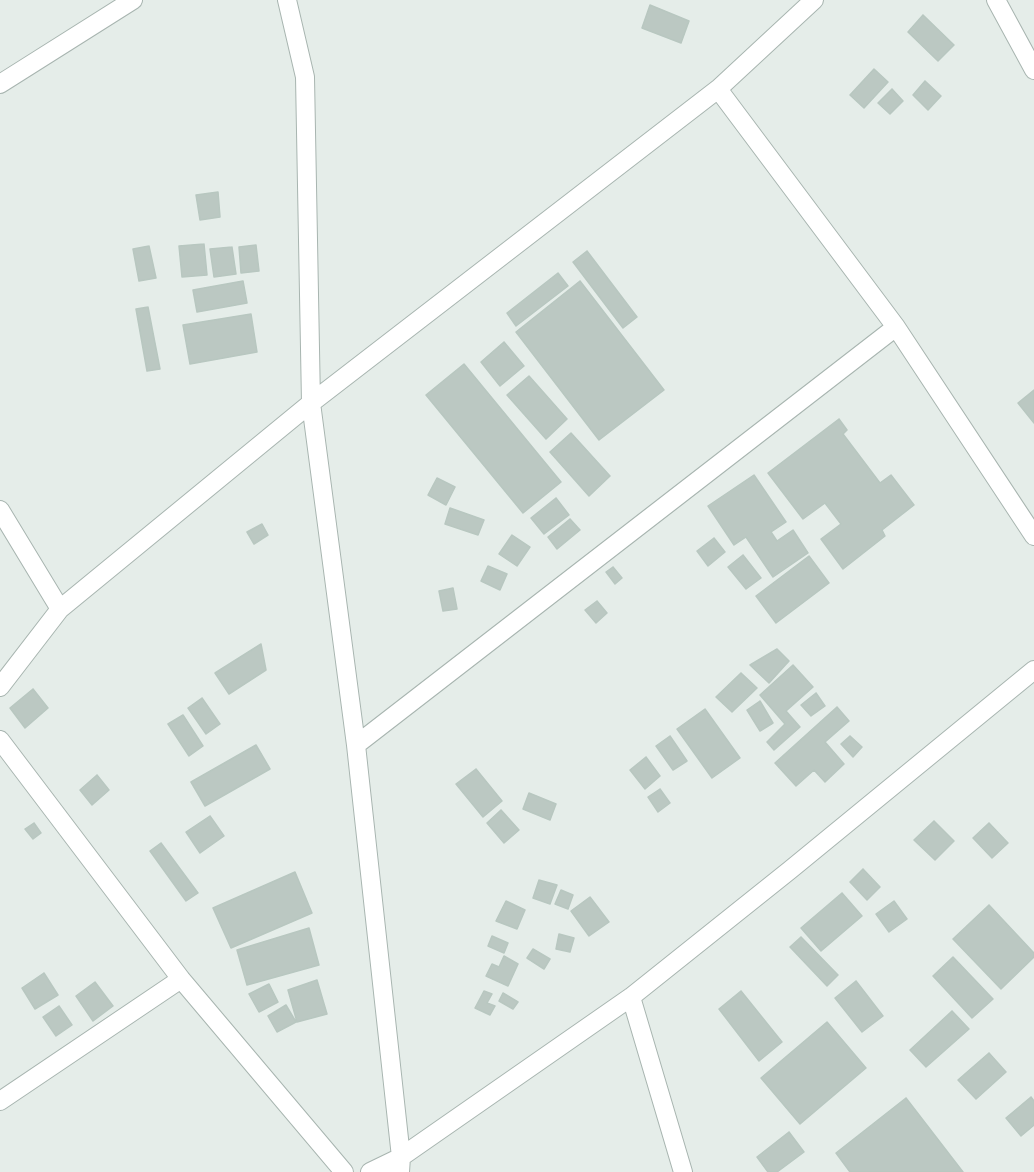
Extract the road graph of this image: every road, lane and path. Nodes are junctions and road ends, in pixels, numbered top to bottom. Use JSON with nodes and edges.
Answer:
{"nodes":[{"id":1,"x":134,"y":0,"type":"edge"},
{"id":2,"x":287,"y":0,"type":"edge"},
{"id":3,"x":814,"y":0,"type":"edge"},
{"id":4,"x":996,"y":0,"type":"edge"},
{"id":5,"x":1034,"y":70,"type":"edge"},
{"id":6,"x":0,"y":84,"type":"edge"},
{"id":7,"x":718,"y":89,"type":"junction"},
{"id":8,"x":896,"y":327,"type":"junction"},
{"id":9,"x":312,"y":403,"type":"junction"},
{"id":10,"x":0,"y":510,"type":"edge"},
{"id":11,"x":1034,"y":536,"type":"edge"},
{"id":12,"x":60,"y":609,"type":"junction"},
{"id":13,"x":1034,"y":670,"type":"edge"},
{"id":14,"x":0,"y":687,"type":"edge"},
{"id":15,"x":0,"y":740,"type":"edge"},
{"id":16,"x":356,"y":745,"type":"junction"},
{"id":17,"x":181,"y":979,"type":"junction"},
{"id":18,"x":631,"y":997,"type":"junction"},
{"id":19,"x":0,"y":1101,"type":"edge"},
{"id":20,"x":401,"y":1164,"type":"edge"},
{"id":21,"x":344,"y":1172,"type":"edge"},
{"id":22,"x":370,"y":1172,"type":"edge"},
{"id":23,"x":683,"y":1172,"type":"edge"}],
"edges":[{"from":1,"to":6,"type":"street"},
{"from":2,"to":9,"type":"street"},
{"from":3,"to":7,"type":"street"},
{"from":4,"to":5,"type":"street"},
{"from":7,"to":8,"type":"street"},
{"from":7,"to":9,"type":"street"},
{"from":8,"to":11,"type":"street"},
{"from":8,"to":16,"type":"street"},
{"from":9,"to":12,"type":"street"},
{"from":9,"to":16,"type":"street"},
{"from":10,"to":12,"type":"street"},
{"from":12,"to":14,"type":"street"},
{"from":13,"to":18,"type":"street"},
{"from":15,"to":17,"type":"street"},
{"from":16,"to":20,"type":"street"},
{"from":17,"to":19,"type":"street"},
{"from":17,"to":21,"type":"street"},
{"from":18,"to":20,"type":"street"},
{"from":18,"to":23,"type":"street"},
{"from":20,"to":22,"type":"street"}]}
